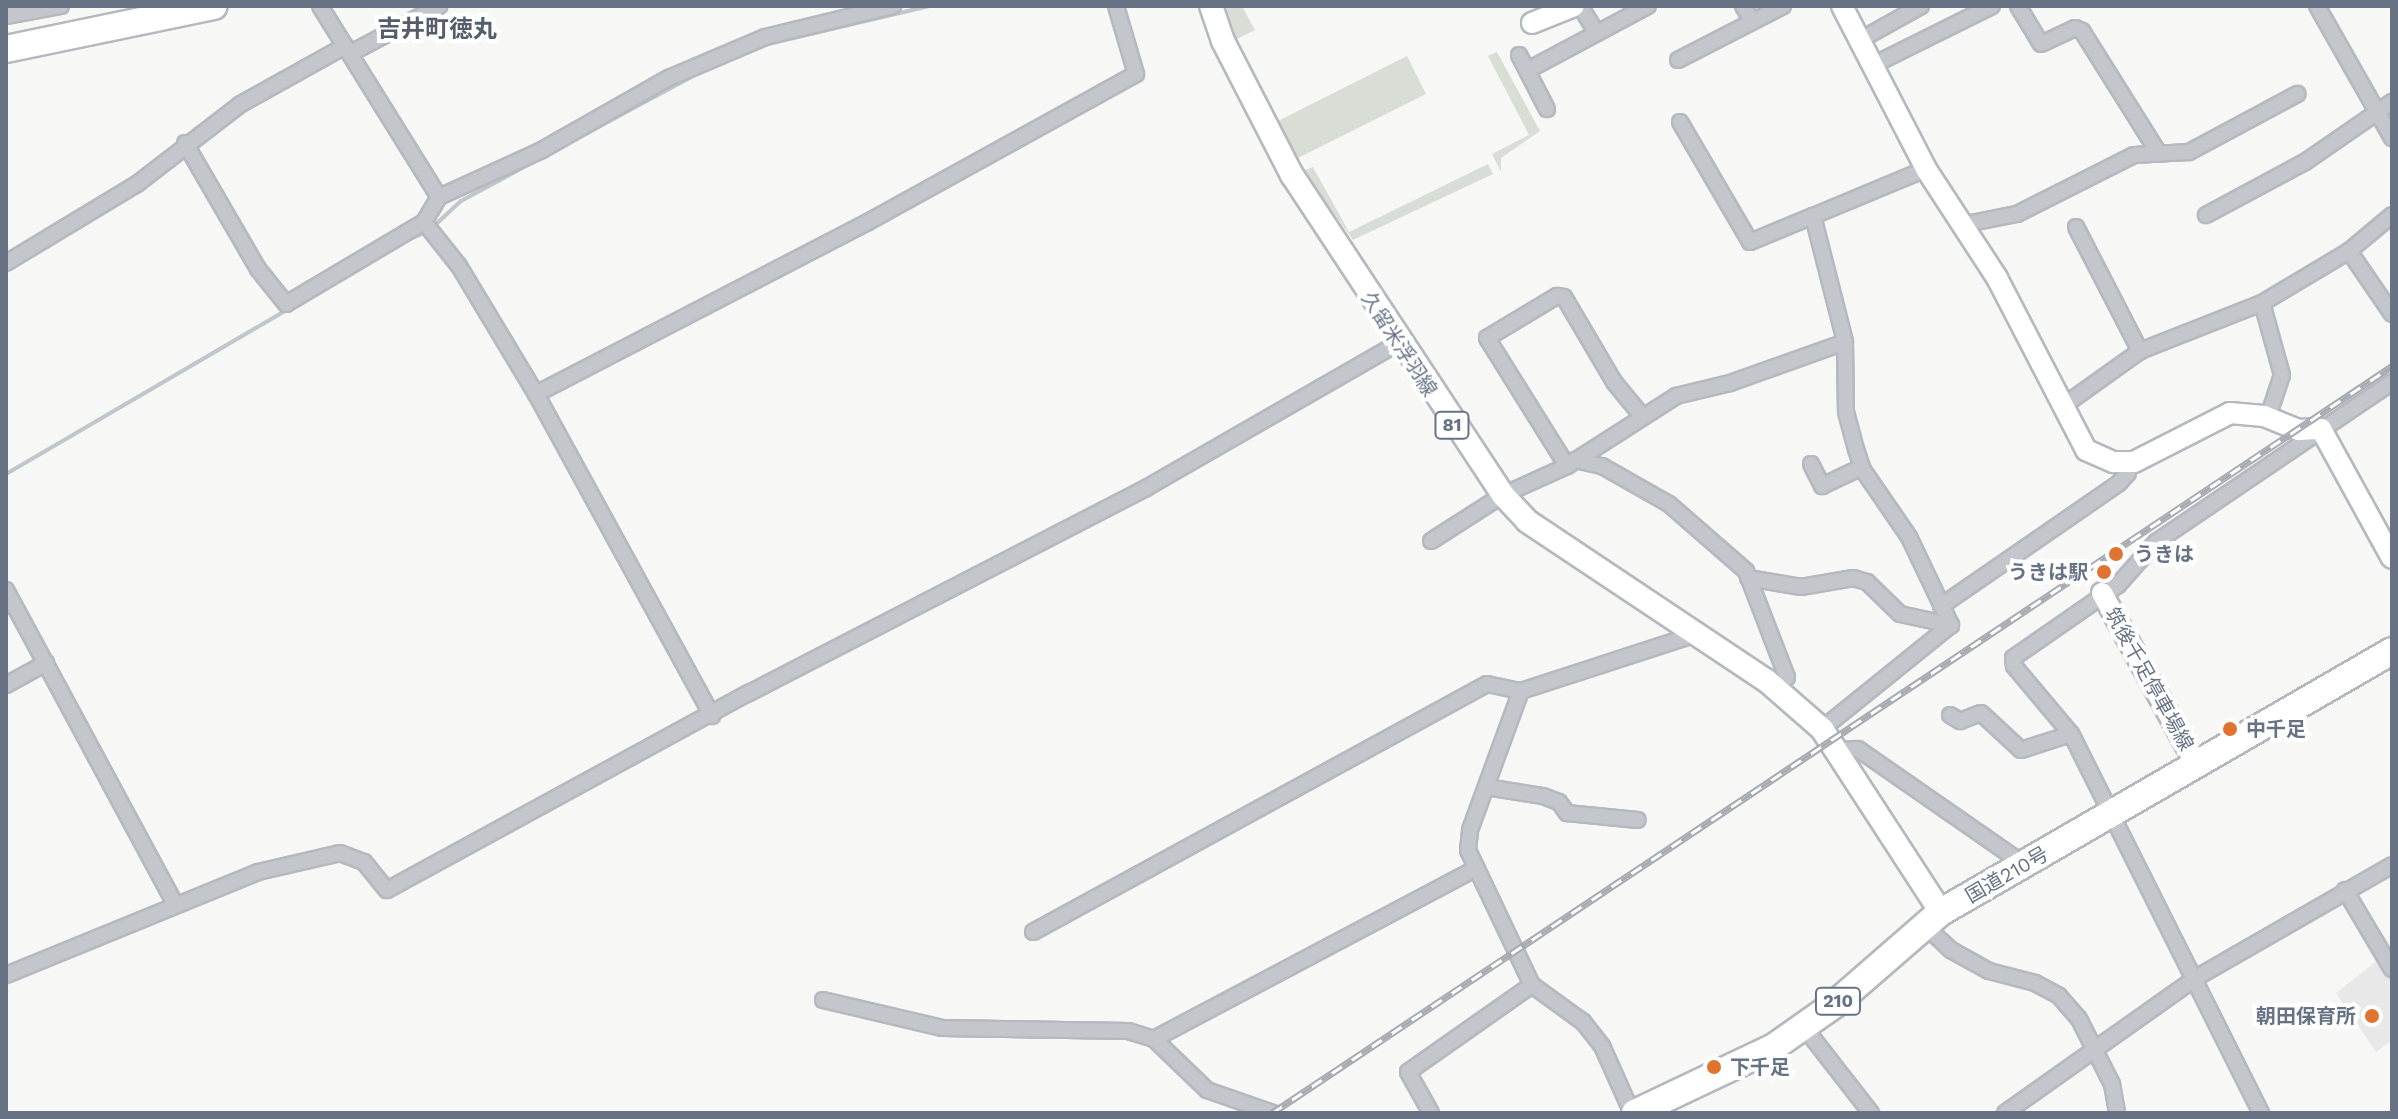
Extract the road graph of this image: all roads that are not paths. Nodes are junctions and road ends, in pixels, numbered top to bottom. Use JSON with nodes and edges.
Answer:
{"nodes":[{"id":1,"x":61,"y":6,"type":"edge"},
{"id":2,"x":214,"y":6,"type":"edge"},
{"id":3,"x":320,"y":6,"type":"edge"},
{"id":4,"x":439,"y":6,"type":"edge"},
{"id":5,"x":893,"y":6,"type":"edge"},
{"id":6,"x":1116,"y":6,"type":"edge"},
{"id":7,"x":1211,"y":6,"type":"edge"},
{"id":8,"x":1574,"y":6,"type":"edge"},
{"id":9,"x":1580,"y":6,"type":"edge"},
{"id":10,"x":1648,"y":6,"type":"edge"},
{"id":11,"x":1743,"y":6,"type":"edge"},
{"id":12,"x":1783,"y":6,"type":"edge"},
{"id":13,"x":1842,"y":6,"type":"edge"},
{"id":14,"x":1921,"y":6,"type":"edge"},
{"id":15,"x":1992,"y":6,"type":"edge"},
{"id":16,"x":2018,"y":6,"type":"edge"},
{"id":17,"x":2317,"y":6,"type":"edge"},
{"id":18,"x":6,"y":16,"type":"edge"},
{"id":19,"x":1752,"y":21,"type":"junction"},
{"id":20,"x":1532,"y":23,"type":"dead end"},
{"id":21,"x":1597,"y":33,"type":"junction"},
{"id":22,"x":1860,"y":40,"type":"junction"},
{"id":23,"x":6,"y":49,"type":"edge"},
{"id":24,"x":349,"y":49,"type":"junction"},
{"id":25,"x":1519,"y":55,"type":"dead end"},
{"id":26,"x":1678,"y":60,"type":"dead end"},
{"id":27,"x":1873,"y":65,"type":"junction"},
{"id":28,"x":1528,"y":70,"type":"junction"},
{"id":29,"x":2297,"y":94,"type":"dead end"},
{"id":30,"x":2392,"y":102,"type":"edge"},
{"id":31,"x":1547,"y":109,"type":"dead end"},
{"id":32,"x":2378,"y":110,"type":"junction"},
{"id":33,"x":1680,"y":122,"type":"dead end"},
{"id":34,"x":2392,"y":138,"type":"edge"},
{"id":35,"x":185,"y":143,"type":"junction"},
{"id":36,"x":2158,"y":152,"type":"junction"},
{"id":37,"x":1926,"y":169,"type":"junction"},
{"id":38,"x":439,"y":197,"type":"junction"},
{"id":39,"x":2206,"y":215,"type":"dead end"},
{"id":40,"x":2392,"y":215,"type":"edge"},
{"id":41,"x":1813,"y":216,"type":"junction"},
{"id":42,"x":1966,"y":224,"type":"junction"},
{"id":43,"x":2076,"y":227,"type":"dead end"},
{"id":44,"x":430,"y":228,"type":"junction"},
{"id":45,"x":2349,"y":251,"type":"junction"},
{"id":46,"x":6,"y":263,"type":"edge"},
{"id":47,"x":2262,"y":303,"type":"junction"},
{"id":48,"x":2392,"y":314,"type":"edge"},
{"id":49,"x":1845,"y":342,"type":"junction"},
{"id":50,"x":1398,"y":343,"type":"junction"},
{"id":51,"x":2140,"y":351,"type":"junction"},
{"id":52,"x":2392,"y":382,"type":"edge"},
{"id":53,"x":536,"y":394,"type":"junction"},
{"id":54,"x":2063,"y":406,"type":"junction"},
{"id":55,"x":1642,"y":416,"type":"junction"},
{"id":56,"x":2268,"y":417,"type":"junction"},
{"id":57,"x":2321,"y":429,"type":"junction"},
{"id":58,"x":2126,"y":462,"type":"junction"},
{"id":59,"x":1571,"y":463,"type":"junction"},
{"id":60,"x":1811,"y":464,"type":"dead end"},
{"id":61,"x":1862,"y":467,"type":"junction"},
{"id":62,"x":1503,"y":495,"type":"junction"},
{"id":63,"x":1431,"y":541,"type":"dead end"},
{"id":64,"x":2392,"y":558,"type":"edge"},
{"id":65,"x":1748,"y":578,"type":"junction"},
{"id":66,"x":6,"y":590,"type":"edge"},
{"id":67,"x":2102,"y":593,"type":"junction"},
{"id":68,"x":1941,"y":606,"type":"junction"},
{"id":69,"x":1951,"y":625,"type":"junction"},
{"id":70,"x":1700,"y":632,"type":"junction"},
{"id":71,"x":2392,"y":651,"type":"edge"},
{"id":72,"x":46,"y":663,"type":"junction"},
{"id":73,"x":6,"y":685,"type":"edge"},
{"id":74,"x":1777,"y":689,"type":"junction"},
{"id":75,"x":1521,"y":691,"type":"junction"},
{"id":76,"x":1950,"y":715,"type":"dead end"},
{"id":77,"x":712,"y":716,"type":"junction"},
{"id":78,"x":1822,"y":729,"type":"junction"},
{"id":79,"x":2071,"y":734,"type":"junction"},
{"id":80,"x":1839,"y":750,"type":"junction"},
{"id":81,"x":2196,"y":764,"type":"junction"},
{"id":82,"x":1486,"y":787,"type":"junction"},
{"id":83,"x":2114,"y":812,"type":"junction"},
{"id":84,"x":1638,"y":820,"type":"dead end"},
{"id":85,"x":2392,"y":865,"type":"edge"},
{"id":86,"x":2025,"y":866,"type":"junction"},
{"id":87,"x":1477,"y":868,"type":"junction"},
{"id":88,"x":2345,"y":890,"type":"junction"},
{"id":89,"x":175,"y":904,"type":"junction"},
{"id":90,"x":1932,"y":918,"type":"junction"},
{"id":91,"x":1033,"y":932,"type":"dead end"},
{"id":92,"x":2392,"y":969,"type":"edge"},
{"id":93,"x":6,"y":975,"type":"edge"},
{"id":94,"x":2194,"y":979,"type":"junction"},
{"id":95,"x":1532,"y":985,"type":"junction"},
{"id":96,"x":823,"y":1000,"type":"dead end"},
{"id":97,"x":1804,"y":1027,"type":"junction"},
{"id":98,"x":1154,"y":1039,"type":"junction"},
{"id":99,"x":2095,"y":1050,"type":"junction"},
{"id":100,"x":1665,"y":1108,"type":"edge"},
{"id":101,"x":1273,"y":1113,"type":"edge"},
{"id":102,"x":1431,"y":1113,"type":"edge"},
{"id":103,"x":1634,"y":1113,"type":"edge"},
{"id":104,"x":1871,"y":1113,"type":"edge"},
{"id":105,"x":2005,"y":1113,"type":"edge"},
{"id":106,"x":2117,"y":1113,"type":"edge"},
{"id":107,"x":2261,"y":1113,"type":"edge"}],
"edges":[{"from":1,"to":18,"type":"street"},
{"from":2,"to":23,"type":"highway"},
{"from":3,"to":24,"type":"street"},
{"from":4,"to":24,"type":"street"},
{"from":5,"to":38,"type":"street"},
{"from":6,"to":53,"type":"street"},
{"from":7,"to":50,"type":"main road","name":"久留米浮羽線","number":"81"},
{"from":8,"to":20,"type":"street"},
{"from":9,"to":21,"type":"street"},
{"from":10,"to":21,"type":"street"},
{"from":11,"to":19,"type":"street"},
{"from":12,"to":19,"type":"street"},
{"from":13,"to":22,"type":"street"},
{"from":14,"to":22,"type":"street"},
{"from":15,"to":27,"type":"street"},
{"from":16,"to":36,"type":"street"},
{"from":17,"to":32,"type":"street"},
{"from":19,"to":26,"type":"street"},
{"from":21,"to":28,"type":"street"},
{"from":22,"to":27,"type":"street"},
{"from":24,"to":35,"type":"street"},
{"from":24,"to":38,"type":"street"},
{"from":25,"to":28,"type":"street"},
{"from":27,"to":37,"type":"street"},
{"from":28,"to":31,"type":"street"},
{"from":29,"to":36,"type":"street"},
{"from":30,"to":32,"type":"street"},
{"from":32,"to":34,"type":"street"},
{"from":32,"to":39,"type":"street"},
{"from":33,"to":41,"type":"street"},
{"from":35,"to":44,"type":"street"},
{"from":35,"to":46,"type":"street"},
{"from":36,"to":42,"type":"street"},
{"from":37,"to":41,"type":"street"},
{"from":37,"to":42,"type":"street"},
{"from":38,"to":44,"type":"street"},
{"from":40,"to":45,"type":"street"},
{"from":41,"to":49,"type":"street"},
{"from":42,"to":54,"type":"street"},
{"from":43,"to":51,"type":"street"},
{"from":44,"to":53,"type":"street"},
{"from":45,"to":47,"type":"street"},
{"from":45,"to":48,"type":"street"},
{"from":47,"to":51,"type":"street"},
{"from":47,"to":56,"type":"street"},
{"from":49,"to":55,"type":"street"},
{"from":49,"to":61,"type":"street"},
{"from":50,"to":62,"type":"main road","name":"久留米浮羽線","number":"81"},
{"from":50,"to":77,"type":"street"},
{"from":51,"to":54,"type":"street"},
{"from":52,"to":57,"type":"street"},
{"from":53,"to":77,"type":"street"},
{"from":54,"to":58,"type":"street"},
{"from":55,"to":59,"type":"street"},
{"from":55,"to":59,"type":"street"},
{"from":56,"to":57,"type":"street"},
{"from":56,"to":58,"type":"street"},
{"from":57,"to":64,"type":"street"},
{"from":57,"to":67,"type":"street"},
{"from":58,"to":68,"type":"street"},
{"from":59,"to":62,"type":"street"},
{"from":59,"to":65,"type":"street"},
{"from":60,"to":61,"type":"street"},
{"from":61,"to":68,"type":"street"},
{"from":62,"to":63,"type":"street"},
{"from":62,"to":70,"type":"main road","name":"久留米浮羽線","number":"81"},
{"from":65,"to":69,"type":"street"},
{"from":65,"to":74,"type":"street"},
{"from":66,"to":72,"type":"street"},
{"from":67,"to":79,"type":"street"},
{"from":67,"to":81,"type":"street","name":"筑後千足停車場線"},
{"from":68,"to":69,"type":"street"},
{"from":69,"to":78,"type":"street"},
{"from":70,"to":74,"type":"main road","name":"久留米浮羽線","number":"81"},
{"from":70,"to":75,"type":"street"},
{"from":71,"to":81,"type":"highway","name":"国道210号","number":"210"},
{"from":72,"to":73,"type":"street"},
{"from":72,"to":89,"type":"street"},
{"from":74,"to":78,"type":"main road","name":"久留米浮羽線","number":"81"},
{"from":75,"to":82,"type":"street"},
{"from":75,"to":91,"type":"street"},
{"from":76,"to":79,"type":"street"},
{"from":77,"to":89,"type":"street"},
{"from":78,"to":80,"type":"main road","number":"81"},
{"from":79,"to":83,"type":"street"},
{"from":80,"to":86,"type":"street"},
{"from":80,"to":90,"type":"main road","number":"81"},
{"from":81,"to":83,"type":"highway","name":"国道210号","number":"210"},
{"from":82,"to":84,"type":"street"},
{"from":82,"to":87,"type":"street"},
{"from":83,"to":86,"type":"highway","name":"国道210号","number":"210"},
{"from":83,"to":94,"type":"street"},
{"from":85,"to":88,"type":"street"},
{"from":86,"to":90,"type":"highway","name":"国道210号","number":"210"},
{"from":87,"to":95,"type":"street"},
{"from":87,"to":98,"type":"street"},
{"from":88,"to":92,"type":"street"},
{"from":88,"to":94,"type":"street"},
{"from":89,"to":93,"type":"street"},
{"from":90,"to":97,"type":"highway","name":"国道210号","number":"210"},
{"from":90,"to":99,"type":"street"},
{"from":94,"to":99,"type":"street"},
{"from":94,"to":107,"type":"street"},
{"from":95,"to":102,"type":"street"},
{"from":95,"to":103,"type":"street"},
{"from":96,"to":98,"type":"street"},
{"from":97,"to":100,"type":"highway","name":"国道210号","number":"210"},
{"from":97,"to":104,"type":"street"},
{"from":98,"to":101,"type":"street"},
{"from":99,"to":105,"type":"street"},
{"from":99,"to":106,"type":"street"},
{"from":100,"to":103,"type":"highway","name":"国道210号","number":"210"}]}
